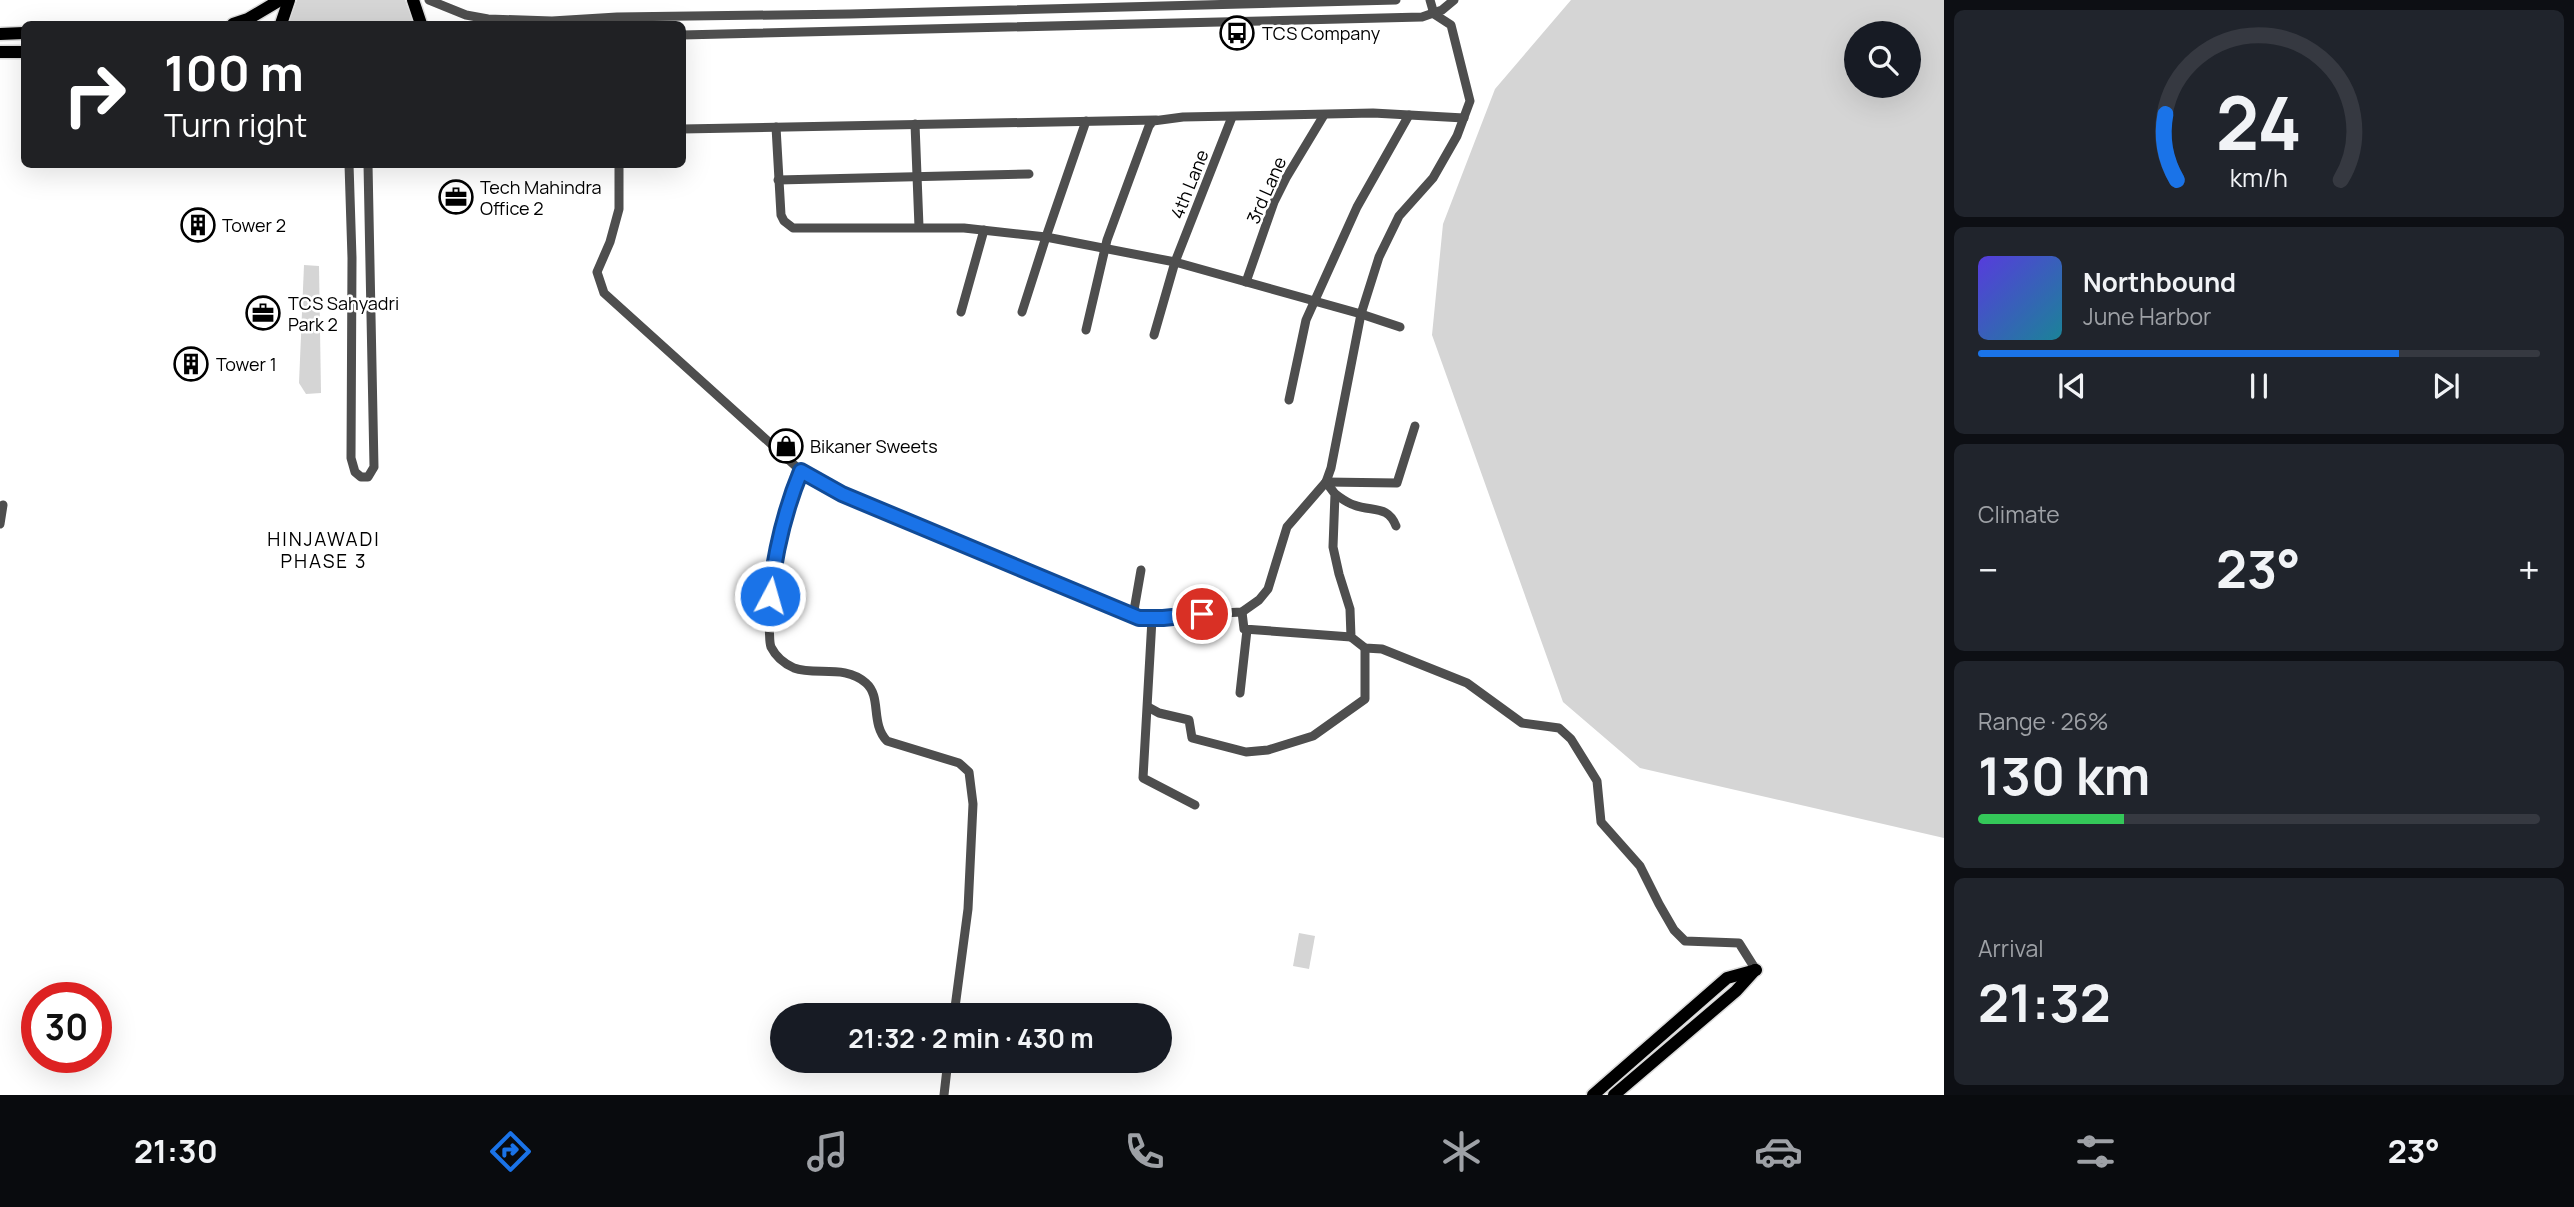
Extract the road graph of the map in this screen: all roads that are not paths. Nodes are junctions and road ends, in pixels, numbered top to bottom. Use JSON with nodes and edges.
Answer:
{"nodes":[{"id":1,"x":280,"y":0,"type":"edge"},
{"id":2,"x":289,"y":0,"type":"edge"},
{"id":3,"x":413,"y":0,"type":"edge"},
{"id":4,"x":429,"y":0,"type":"edge"},
{"id":5,"x":1396,"y":0,"type":"edge"},
{"id":6,"x":1430,"y":0,"type":"edge"},
{"id":7,"x":1454,"y":0,"type":"edge"},
{"id":8,"x":1434,"y":14,"type":"junction"},
{"id":9,"x":242,"y":21,"type":"edge"},
{"id":10,"x":282,"y":21,"type":"edge"},
{"id":11,"x":420,"y":21,"type":"edge"},
{"id":12,"x":617,"y":21,"type":"edge"},
{"id":13,"x":21,"y":33,"type":"edge"},
{"id":14,"x":0,"y":34,"type":"edge"},
{"id":15,"x":686,"y":35,"type":"edge"},
{"id":16,"x":21,"y":51,"type":"edge"},
{"id":17,"x":0,"y":52,"type":"edge"},
{"id":18,"x":1324,"y":115,"type":"junction"},
{"id":19,"x":1409,"y":115,"type":"junction"},
{"id":20,"x":1232,"y":117,"type":"junction"},
{"id":21,"x":1464,"y":118,"type":"junction"},
{"id":22,"x":1164,"y":119,"type":"junction"},
{"id":23,"x":1086,"y":121,"type":"junction"},
{"id":24,"x":915,"y":124,"type":"junction"},
{"id":25,"x":776,"y":127,"type":"junction"},
{"id":26,"x":686,"y":129,"type":"edge"},
{"id":27,"x":349,"y":168,"type":"edge"},
{"id":28,"x":368,"y":168,"type":"edge"},
{"id":29,"x":619,"y":168,"type":"edge"},
{"id":30,"x":1028,"y":174,"type":"dead end"},
{"id":31,"x":916,"y":178,"type":"junction"},
{"id":32,"x":778,"y":180,"type":"junction"},
{"id":33,"x":919,"y":227,"type":"junction"},
{"id":34,"x":984,"y":230,"type":"junction"},
{"id":35,"x":1046,"y":237,"type":"junction"},
{"id":36,"x":1107,"y":248,"type":"junction"},
{"id":37,"x":1175,"y":262,"type":"junction"},
{"id":38,"x":1246,"y":282,"type":"junction"},
{"id":39,"x":1315,"y":301,"type":"junction"},
{"id":40,"x":961,"y":312,"type":"dead end"},
{"id":41,"x":1022,"y":312,"type":"dead end"},
{"id":42,"x":1361,"y":314,"type":"junction"},
{"id":43,"x":1400,"y":327,"type":"dead end"},
{"id":44,"x":1086,"y":330,"type":"dead end"},
{"id":45,"x":1154,"y":335,"type":"dead end"},
{"id":46,"x":1289,"y":400,"type":"dead end"},
{"id":47,"x":1415,"y":426,"type":"dead end"},
{"id":48,"x":801,"y":471,"type":"junction"},
{"id":49,"x":1326,"y":482,"type":"junction"},
{"id":50,"x":1335,"y":494,"type":"junction"},
{"id":51,"x":3,"y":505,"type":"dead end"},
{"id":52,"x":0,"y":524,"type":"edge"},
{"id":53,"x":1396,"y":526,"type":"dead end"},
{"id":54,"x":1141,"y":570,"type":"dead end"},
{"id":55,"x":1242,"y":612,"type":"junction"},
{"id":56,"x":1133,"y":616,"type":"junction"},
{"id":57,"x":1152,"y":619,"type":"junction"},
{"id":58,"x":1247,"y":630,"type":"junction"},
{"id":59,"x":1351,"y":637,"type":"junction"},
{"id":60,"x":1365,"y":648,"type":"junction"},
{"id":61,"x":1240,"y":693,"type":"dead end"},
{"id":62,"x":1148,"y":707,"type":"junction"},
{"id":63,"x":1195,"y":805,"type":"dead end"},
{"id":64,"x":1756,"y":970,"type":"junction"},
{"id":65,"x":956,"y":1003,"type":"edge"},
{"id":66,"x":947,"y":1073,"type":"edge"},
{"id":67,"x":944,"y":1095,"type":"edge"},
{"id":68,"x":1593,"y":1095,"type":"edge"},
{"id":69,"x":1614,"y":1095,"type":"edge"}],
"edges":[{"from":1,"to":9,"type":"main road"},
{"from":2,"to":10,"type":"main road"},
{"from":3,"to":11,"type":"main road"},
{"from":4,"to":12,"type":"street"},
{"from":5,"to":12,"type":"street"},
{"from":6,"to":8,"type":"street"},
{"from":7,"to":8,"type":"street"},
{"from":8,"to":15,"type":"street"},
{"from":8,"to":21,"type":"street"},
{"from":13,"to":14,"type":"main road"},
{"from":16,"to":17,"type":"main road"},
{"from":18,"to":19,"type":"street"},
{"from":18,"to":20,"type":"street"},
{"from":18,"to":38,"type":"street","name":"3rd Lane"},
{"from":19,"to":21,"type":"street"},
{"from":19,"to":39,"type":"street"},
{"from":20,"to":22,"type":"street"},
{"from":20,"to":37,"type":"street","name":"4th Lane"},
{"from":21,"to":42,"type":"street"},
{"from":22,"to":23,"type":"street"},
{"from":22,"to":36,"type":"street"},
{"from":23,"to":24,"type":"street"},
{"from":23,"to":35,"type":"street"},
{"from":24,"to":25,"type":"street"},
{"from":24,"to":31,"type":"street"},
{"from":25,"to":26,"type":"street"},
{"from":25,"to":32,"type":"street"},
{"from":27,"to":28,"type":"street"},
{"from":29,"to":48,"type":"street"},
{"from":30,"to":31,"type":"street"},
{"from":31,"to":32,"type":"street"},
{"from":31,"to":33,"type":"street"},
{"from":32,"to":33,"type":"street"},
{"from":33,"to":34,"type":"street"},
{"from":34,"to":35,"type":"street"},
{"from":34,"to":40,"type":"street"},
{"from":35,"to":36,"type":"street"},
{"from":35,"to":41,"type":"street"},
{"from":36,"to":37,"type":"street"},
{"from":36,"to":44,"type":"street"},
{"from":37,"to":38,"type":"street"},
{"from":37,"to":45,"type":"street","name":"4th Lane"},
{"from":38,"to":39,"type":"street"},
{"from":39,"to":42,"type":"street"},
{"from":39,"to":46,"type":"street"},
{"from":42,"to":43,"type":"street"},
{"from":42,"to":49,"type":"street"},
{"from":47,"to":49,"type":"street"},
{"from":48,"to":56,"type":"street"},
{"from":48,"to":65,"type":"street"},
{"from":49,"to":50,"type":"street"},
{"from":49,"to":55,"type":"street"},
{"from":50,"to":53,"type":"street"},
{"from":50,"to":59,"type":"street"},
{"from":51,"to":52,"type":"street"},
{"from":54,"to":56,"type":"street"},
{"from":55,"to":57,"type":"street"},
{"from":55,"to":58,"type":"street"},
{"from":56,"to":57,"type":"street"},
{"from":57,"to":62,"type":"street"},
{"from":58,"to":59,"type":"street"},
{"from":58,"to":61,"type":"street"},
{"from":59,"to":60,"type":"street"},
{"from":60,"to":62,"type":"street"},
{"from":60,"to":64,"type":"street"},
{"from":62,"to":63,"type":"street"},
{"from":64,"to":68,"type":"main road"},
{"from":64,"to":69,"type":"main road"},
{"from":66,"to":67,"type":"street"}]}
